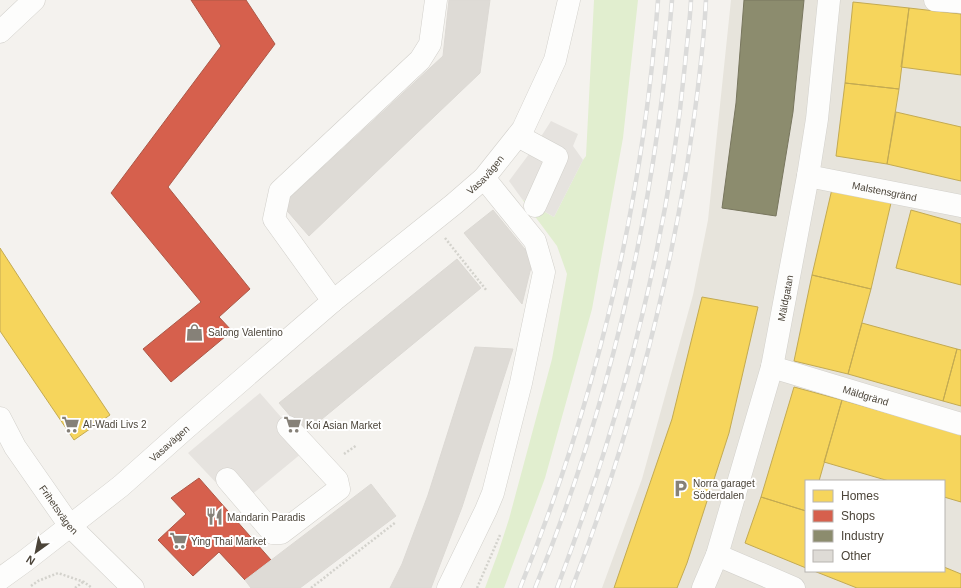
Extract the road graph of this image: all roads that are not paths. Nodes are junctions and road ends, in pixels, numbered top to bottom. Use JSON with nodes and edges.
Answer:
{"nodes":[{"id":1,"x":34,"y":0,"type":"edge"},
{"id":2,"x":436,"y":0,"type":"edge"},
{"id":3,"x":570,"y":0,"type":"edge"},
{"id":4,"x":829,"y":0,"type":"edge"},
{"id":5,"x":936,"y":0,"type":"edge"},
{"id":6,"x":961,"y":2,"type":"edge"},
{"id":7,"x":0,"y":32,"type":"edge"},
{"id":8,"x":518,"y":136,"type":"junction"},
{"id":9,"x":808,"y":176,"type":"junction"},
{"id":10,"x":484,"y":178,"type":"junction"},
{"id":11,"x":535,"y":206,"type":"dead end"},
{"id":12,"x":961,"y":206,"type":"edge"},
{"id":13,"x":333,"y":301,"type":"junction"},
{"id":14,"x":772,"y":366,"type":"junction"},
{"id":15,"x":0,"y":418,"type":"edge"},
{"id":16,"x":961,"y":424,"type":"edge"},
{"id":17,"x":288,"y":428,"type":"dead end"},
{"id":18,"x":227,"y":479,"type":"dead end"},
{"id":19,"x":70,"y":526,"type":"junction"},
{"id":20,"x":716,"y":555,"type":"junction"},
{"id":21,"x":0,"y":579,"type":"edge"},
{"id":22,"x":133,"y":588,"type":"edge"},
{"id":23,"x":448,"y":588,"type":"edge"},
{"id":24,"x":703,"y":588,"type":"edge"},
{"id":25,"x":794,"y":588,"type":"edge"}],
"edges":[{"from":1,"to":7,"type":"street"},
{"from":2,"to":13,"type":"street"},
{"from":3,"to":8,"type":"street","name":"Vasavägen"},
{"from":4,"to":9,"type":"street","name":"Mäldgatan"},
{"from":5,"to":6,"type":"street"},
{"from":8,"to":10,"type":"street","name":"Vasavägen"},
{"from":8,"to":11,"type":"street"},
{"from":9,"to":12,"type":"street","name":"Malstensgränd"},
{"from":9,"to":14,"type":"street","name":"Mäldgatan"},
{"from":10,"to":13,"type":"street","name":"Vasavägen"},
{"from":10,"to":23,"type":"street"},
{"from":13,"to":19,"type":"street","name":"Vasavägen"},
{"from":14,"to":16,"type":"street","name":"Mäldgränd"},
{"from":14,"to":20,"type":"street","name":"Mäldgatan"},
{"from":15,"to":19,"type":"street","name":"Frihetsvägen"},
{"from":17,"to":18,"type":"street"},
{"from":19,"to":21,"type":"street","name":"Vasavägen"},
{"from":19,"to":22,"type":"street","name":"Frihetsvägen"},
{"from":20,"to":24,"type":"street","name":"Mäldgatan"},
{"from":20,"to":25,"type":"street"}]}
